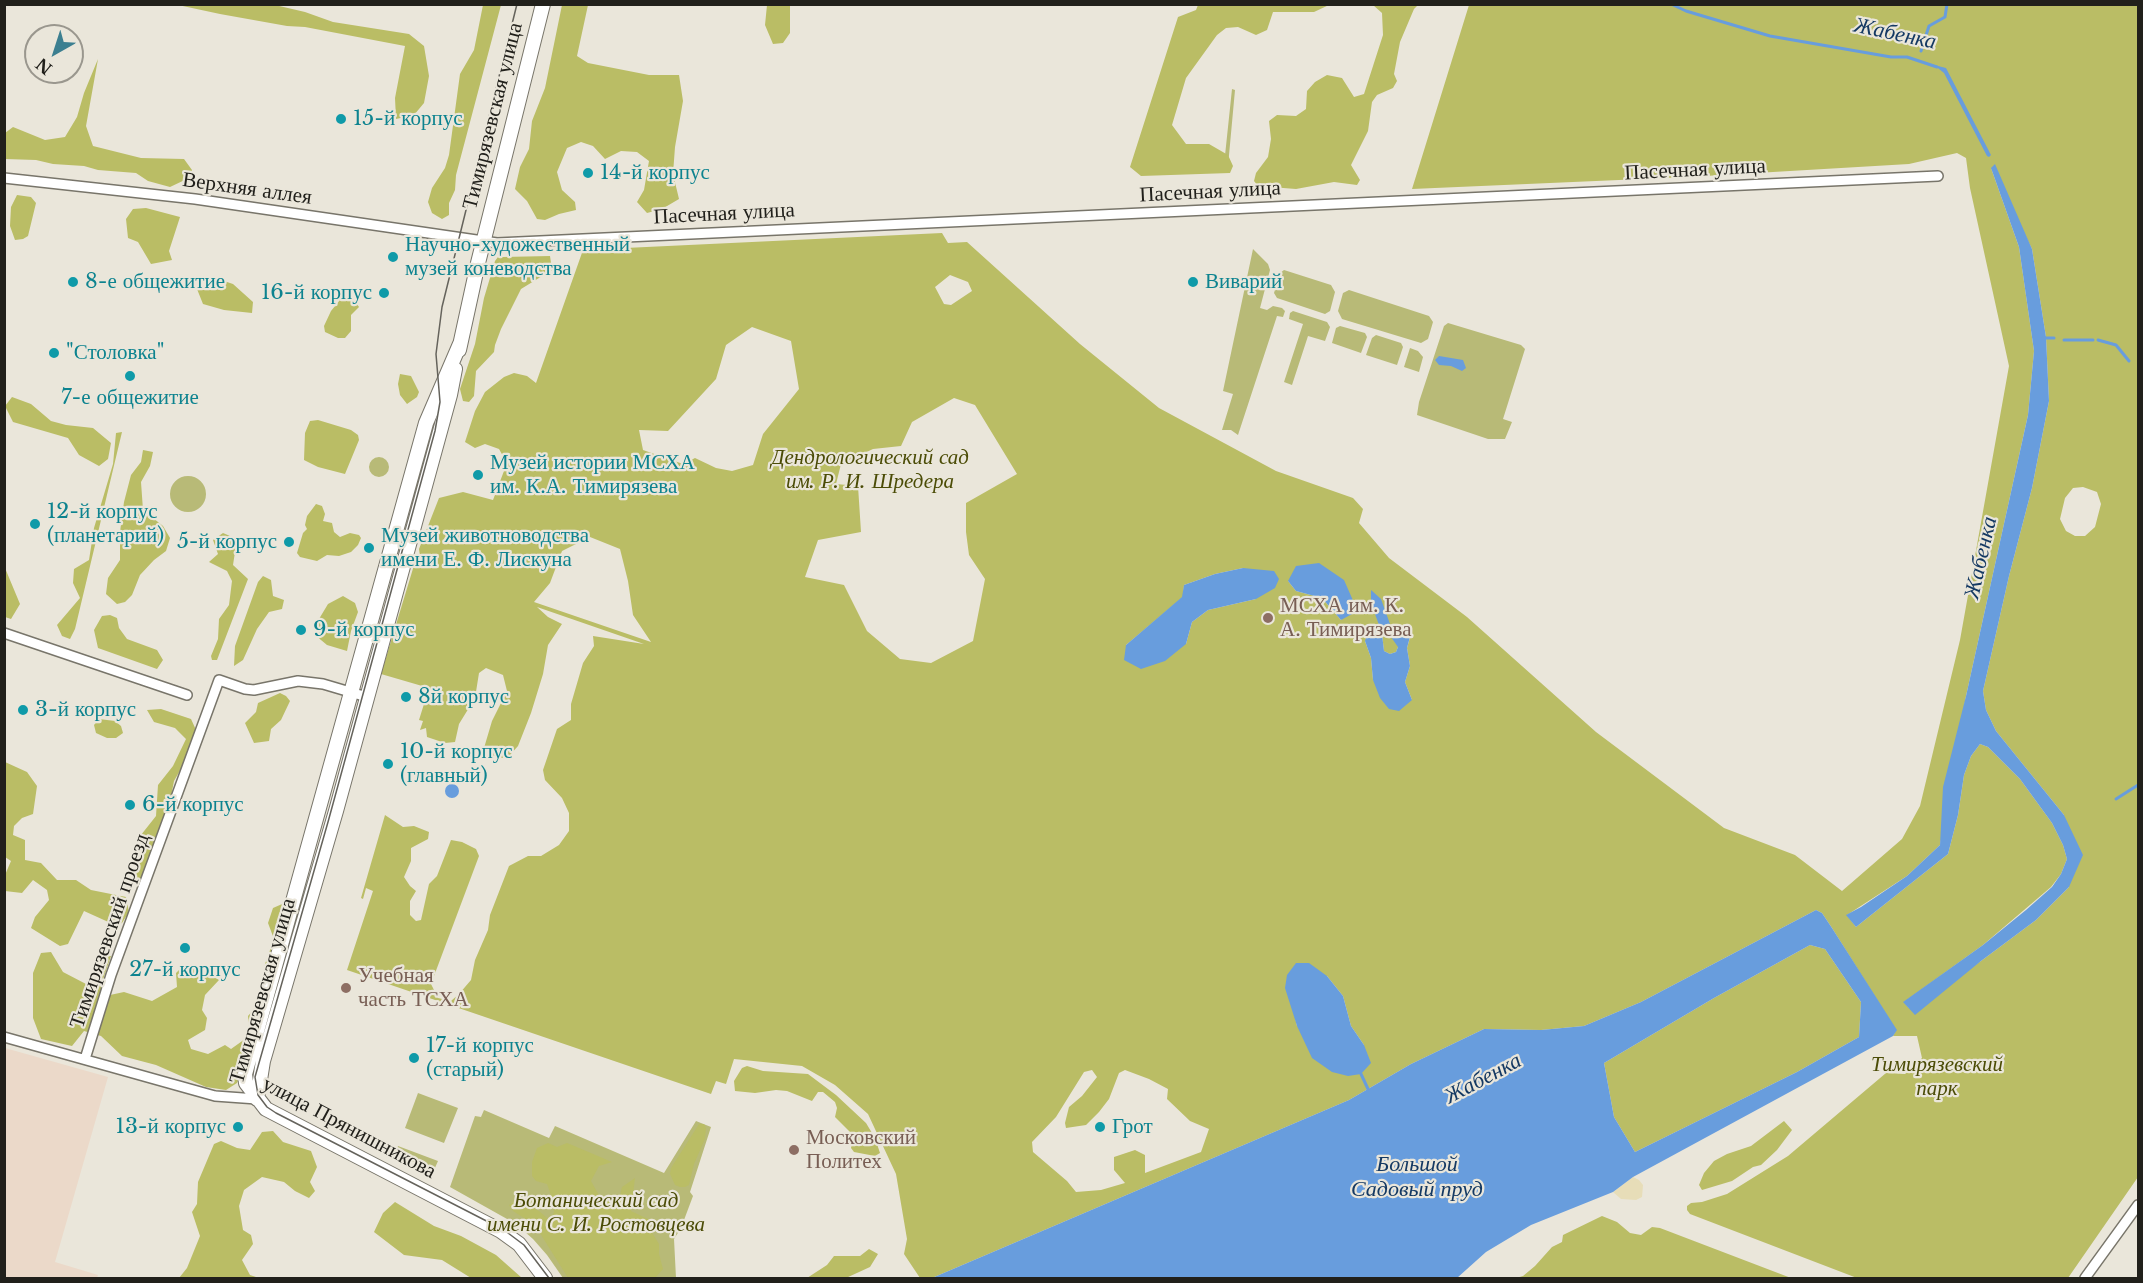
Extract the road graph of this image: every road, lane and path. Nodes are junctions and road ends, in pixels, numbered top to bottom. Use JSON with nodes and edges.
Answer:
{"nodes":[{"id":1,"x":543,"y":4,"type":"edge"},
{"id":2,"x":1938,"y":176,"type":"dead end"},
{"id":3,"x":4,"y":178,"type":"edge"},
{"id":4,"x":483,"y":242,"type":"junction"},
{"id":5,"x":460,"y":344,"type":"junction"},
{"id":6,"x":4,"y":633,"type":"edge"},
{"id":7,"x":352,"y":692,"type":"junction"},
{"id":8,"x":187,"y":695,"type":"dead end"},
{"id":9,"x":368,"y":697,"type":"junction"},
{"id":10,"x":4,"y":1037,"type":"edge"},
{"id":11,"x":85,"y":1059,"type":"junction"},
{"id":12,"x":257,"y":1099,"type":"junction"},
{"id":13,"x":2139,"y":1205,"type":"edge"},
{"id":14,"x":545,"y":1278,"type":"edge"},
{"id":15,"x":2085,"y":1278,"type":"edge"}],
"edges":[{"from":1,"to":4,"type":"main road","name":"Тимирязевская улица"},
{"from":2,"to":4,"type":"street","name":"Пасечная улица"},
{"from":3,"to":4,"type":"street","name":"Верхняя аллея"},
{"from":4,"to":5,"type":"main road","name":"Тимирязевская улица"},
{"from":5,"to":7,"type":"main road","name":"Тимирязевская улица"},
{"from":5,"to":9,"type":"main road","name":"Тимирязевская улица"},
{"from":6,"to":8,"type":"street"},
{"from":7,"to":9,"type":"street"},
{"from":7,"to":11,"type":"street","name":"Тимирязевский проезд"},
{"from":7,"to":12,"type":"main road","name":"Тимирязевская улица"},
{"from":9,"to":12,"type":"main road","name":"Тимирязевская улица"},
{"from":10,"to":11,"type":"street","name":"улица Прянишникова"},
{"from":11,"to":12,"type":"street","name":"улица Прянишникова"},
{"from":12,"to":14,"type":"main road","name":"улица Прянишникова"},
{"from":13,"to":15,"type":"street"}]}
